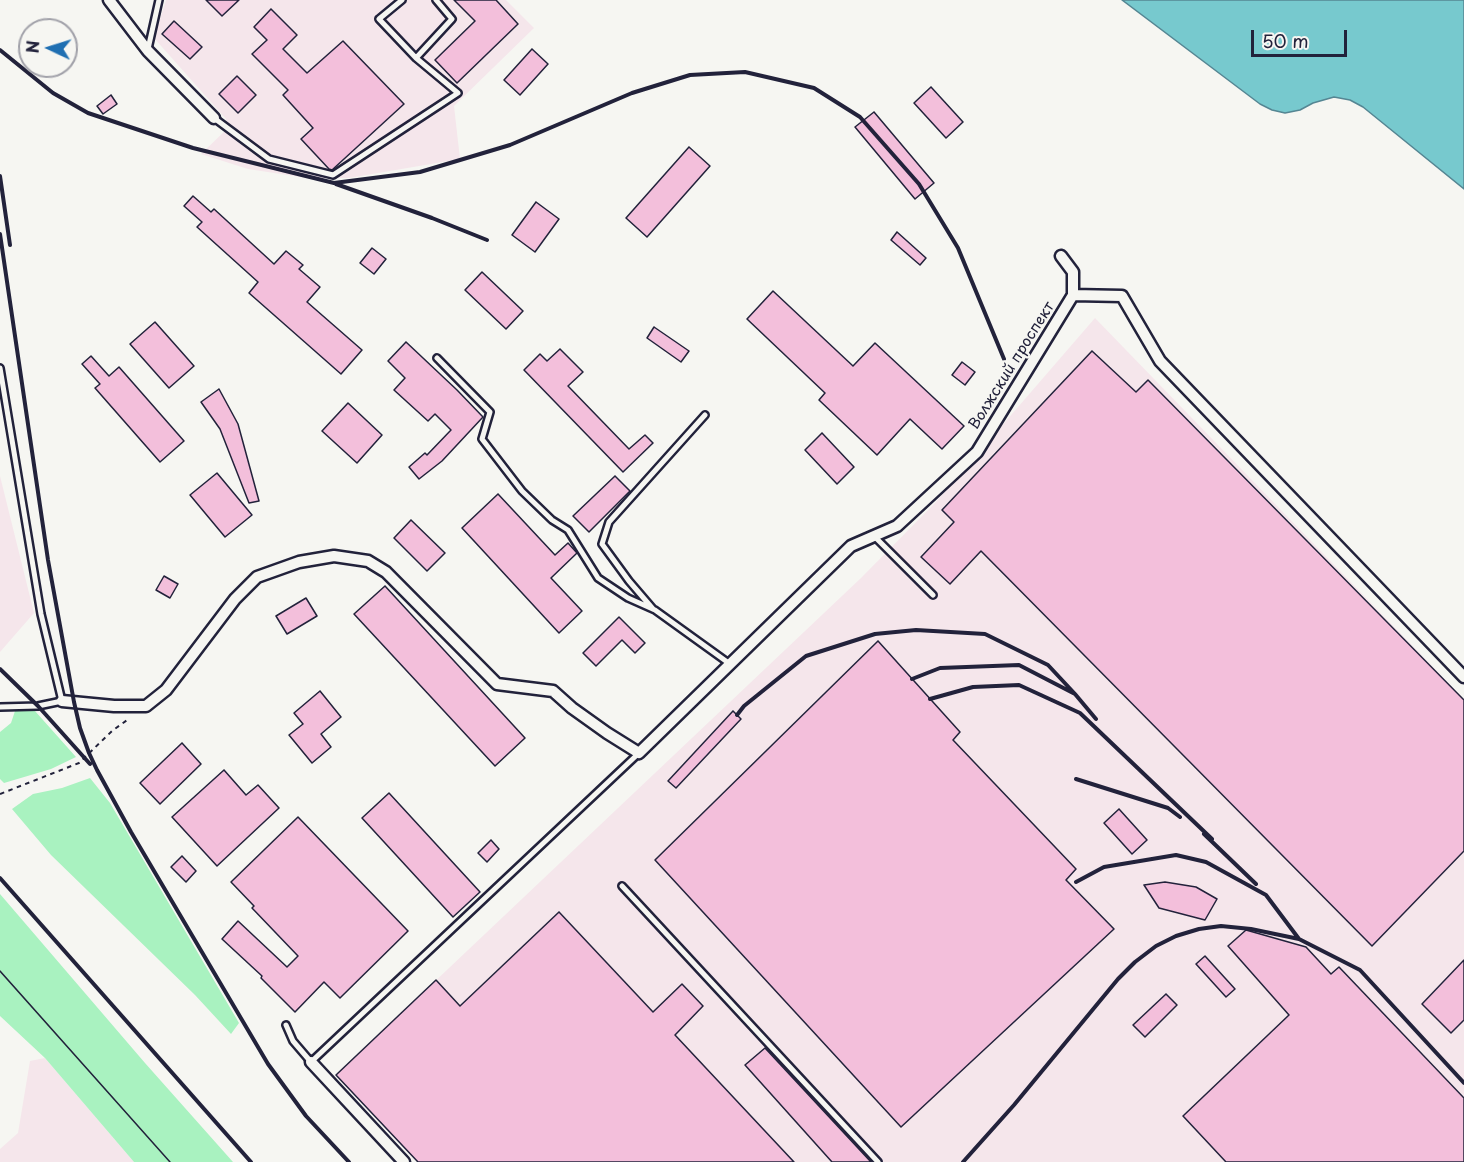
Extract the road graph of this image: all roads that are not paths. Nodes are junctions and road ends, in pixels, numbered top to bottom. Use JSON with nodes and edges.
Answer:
{"nodes":[{"id":1,"x":109,"y":0,"type":"edge"},
{"id":2,"x":159,"y":0,"type":"edge"},
{"id":3,"x":402,"y":0,"type":"edge"},
{"id":4,"x":436,"y":0,"type":"edge"},
{"id":5,"x":148,"y":51,"type":"junction"},
{"id":6,"x":416,"y":58,"type":"junction"},
{"id":7,"x":214,"y":118,"type":"joint"},
{"id":8,"x":1061,"y":256,"type":"dead end"},
{"id":9,"x":1073,"y":295,"type":"junction"},
{"id":10,"x":437,"y":358,"type":"dead end"},
{"id":11,"x":0,"y":368,"type":"edge"},
{"id":12,"x":705,"y":415,"type":"dead end"},
{"id":13,"x":874,"y":536,"type":"junction"},
{"id":14,"x":933,"y":595,"type":"dead end"},
{"id":15,"x":655,"y":610,"type":"junction"},
{"id":16,"x":730,"y":664,"type":"junction"},
{"id":17,"x":1464,"y":677,"type":"edge"},
{"id":18,"x":62,"y":701,"type":"junction"},
{"id":19,"x":0,"y":707,"type":"edge"},
{"id":20,"x":639,"y":753,"type":"junction"},
{"id":21,"x":622,"y":886,"type":"dead end"},
{"id":22,"x":286,"y":1025,"type":"dead end"},
{"id":23,"x":311,"y":1062,"type":"junction"},
{"id":24,"x":404,"y":1162,"type":"edge"},
{"id":25,"x":878,"y":1162,"type":"edge"}],
"edges":[{"from":1,"to":5,"type":"street"},
{"from":2,"to":5,"type":"lane"},
{"from":3,"to":6,"type":"lane"},
{"from":4,"to":6,"type":"lane"},
{"from":5,"to":7,"type":"street"},
{"from":6,"to":7,"type":"lane"},
{"from":8,"to":9,"type":"street"},
{"from":9,"to":13,"type":"street","name":"Волжский проспект"},
{"from":9,"to":17,"type":"street","name":"Волжский проспект"},
{"from":10,"to":15,"type":"lane"},
{"from":11,"to":18,"type":"lane"},
{"from":12,"to":15,"type":"lane"},
{"from":13,"to":14,"type":"lane"},
{"from":13,"to":16,"type":"street","name":"Волжский проспект"},
{"from":15,"to":16,"type":"lane"},
{"from":16,"to":20,"type":"street","name":"Волжский проспект"},
{"from":18,"to":19,"type":"lane"},
{"from":18,"to":20,"type":"street"},
{"from":20,"to":23,"type":"lane"},
{"from":21,"to":25,"type":"lane"},
{"from":22,"to":23,"type":"lane"},
{"from":23,"to":24,"type":"street"}]}
